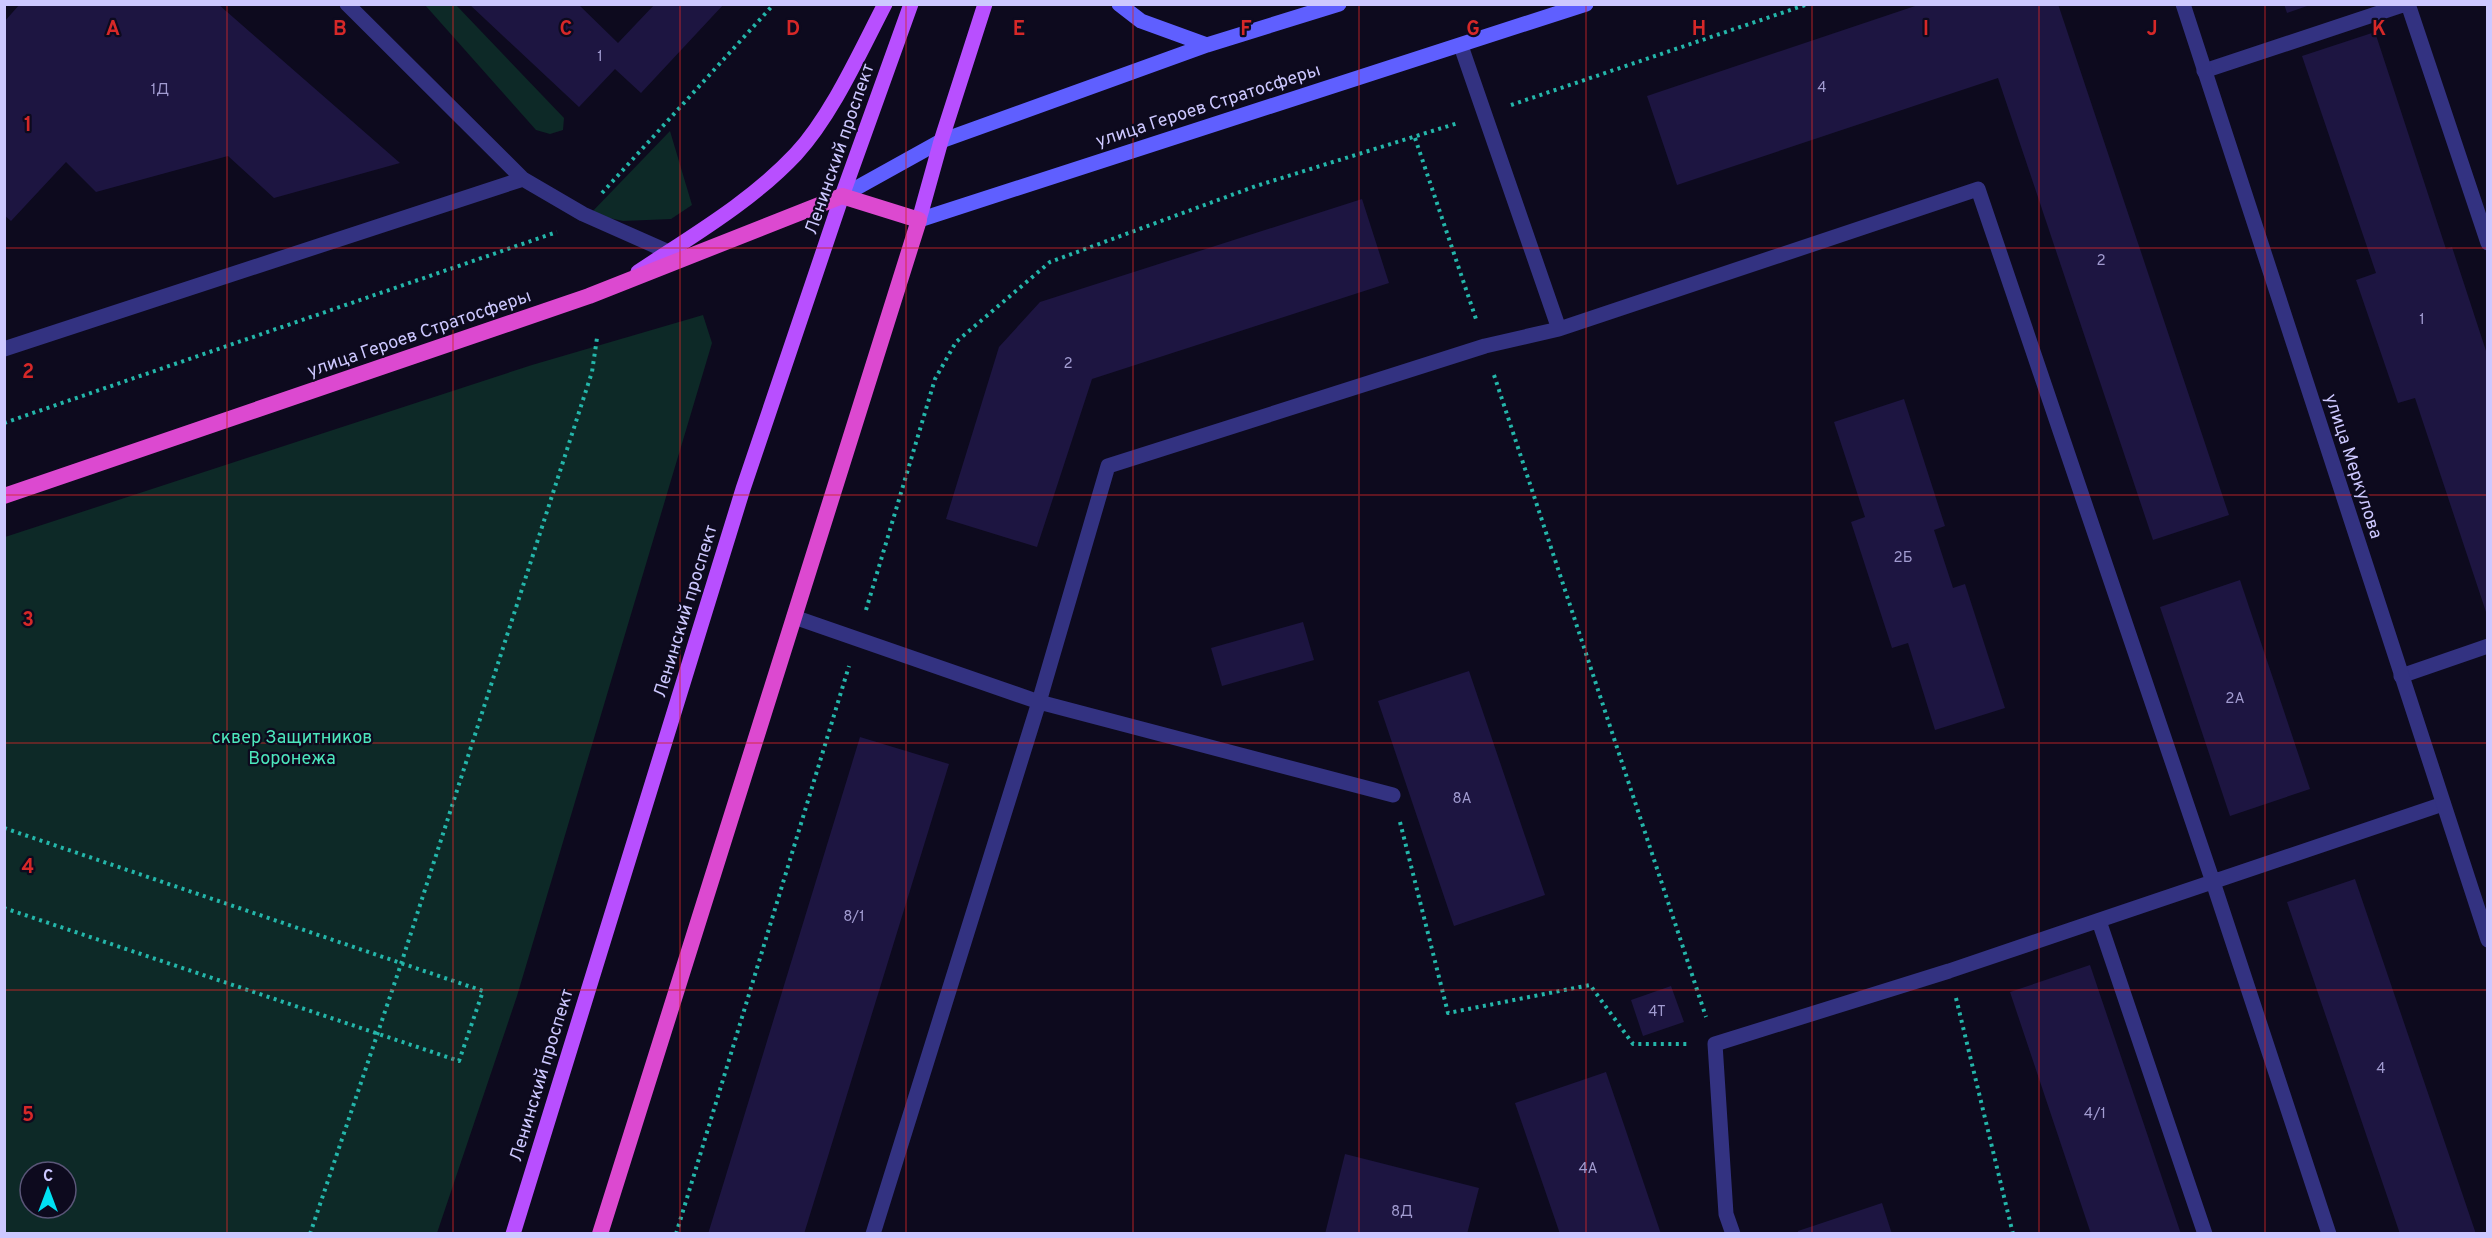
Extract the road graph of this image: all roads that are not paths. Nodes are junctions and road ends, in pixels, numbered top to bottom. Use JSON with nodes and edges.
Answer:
{"nodes":[{"id":1,"x":347,"y":4,"type":"edge"},
{"id":2,"x":885,"y":4,"type":"edge"},
{"id":3,"x":910,"y":4,"type":"edge"},
{"id":4,"x":985,"y":4,"type":"edge"},
{"id":5,"x":1119,"y":4,"type":"edge"},
{"id":6,"x":1339,"y":4,"type":"edge"},
{"id":7,"x":1586,"y":4,"type":"edge"},
{"id":8,"x":2183,"y":4,"type":"edge"},
{"id":9,"x":2407,"y":4,"type":"edge"},
{"id":10,"x":1207,"y":45,"type":"junction"},
{"id":11,"x":1461,"y":46,"type":"junction"},
{"id":12,"x":2204,"y":71,"type":"junction"},
{"id":13,"x":941,"y":141,"type":"junction"},
{"id":14,"x":523,"y":179,"type":"junction"},
{"id":15,"x":842,"y":196,"type":"junction"},
{"id":16,"x":919,"y":220,"type":"junction"},
{"id":17,"x":2487,"y":243,"type":"edge"},
{"id":18,"x":669,"y":252,"type":"junction"},
{"id":19,"x":620,"y":285,"type":"junction"},
{"id":20,"x":1559,"y":329,"type":"junction"},
{"id":21,"x":4,"y":349,"type":"edge"},
{"id":22,"x":4,"y":496,"type":"edge"},
{"id":23,"x":794,"y":617,"type":"junction"},
{"id":24,"x":2487,"y":646,"type":"edge"},
{"id":25,"x":2401,"y":676,"type":"junction"},
{"id":26,"x":1039,"y":702,"type":"junction"},
{"id":27,"x":1393,"y":795,"type":"road end"},
{"id":28,"x":2444,"y":804,"type":"junction"},
{"id":29,"x":2213,"y":882,"type":"junction"},
{"id":30,"x":2099,"y":921,"type":"junction"},
{"id":31,"x":2487,"y":940,"type":"edge"},
{"id":32,"x":513,"y":1233,"type":"edge"},
{"id":33,"x":600,"y":1233,"type":"edge"},
{"id":34,"x":873,"y":1233,"type":"edge"},
{"id":35,"x":1733,"y":1233,"type":"edge"},
{"id":36,"x":2205,"y":1233,"type":"edge"},
{"id":37,"x":2329,"y":1233,"type":"edge"}],
"edges":[{"from":1,"to":14,"type":"street"},
{"from":2,"to":18,"type":"main road"},
{"from":3,"to":15,"type":"main road","name":"Ленинский проспект"},
{"from":4,"to":13,"type":"main road"},
{"from":5,"to":10,"type":"main road"},
{"from":6,"to":10,"type":"main road","name":"улица Героев Стратосферы"},
{"from":7,"to":11,"type":"main road","name":"улица Героев Стратосферы"},
{"from":8,"to":12,"type":"street","name":"улица Меркулова"},
{"from":9,"to":12,"type":"street"},
{"from":9,"to":17,"type":"street"},
{"from":10,"to":13,"type":"main road","name":"улица Героев Стратосферы"},
{"from":11,"to":16,"type":"main road","name":"улица Героев Стратосферы"},
{"from":11,"to":20,"type":"street"},
{"from":12,"to":25,"type":"street","name":"улица Меркулова"},
{"from":13,"to":15,"type":"main road","name":"улица Героев Стратосферы"},
{"from":13,"to":16,"type":"main road"},
{"from":14,"to":18,"type":"street"},
{"from":14,"to":21,"type":"street"},
{"from":15,"to":16,"type":"highway"},
{"from":15,"to":19,"type":"highway","name":"улица Героев Стратосферы"},
{"from":15,"to":32,"type":"main road","name":"Ленинский проспект"},
{"from":16,"to":23,"type":"highway"},
{"from":18,"to":19,"type":"main road"},
{"from":19,"to":22,"type":"highway","name":"улица Героев Стратосферы"},
{"from":20,"to":26,"type":"street"},
{"from":20,"to":29,"type":"street"},
{"from":23,"to":26,"type":"street"},
{"from":23,"to":33,"type":"highway"},
{"from":24,"to":25,"type":"street"},
{"from":25,"to":28,"type":"street","name":"улица Меркулова"},
{"from":26,"to":27,"type":"street"},
{"from":26,"to":34,"type":"street"},
{"from":28,"to":29,"type":"street"},
{"from":28,"to":31,"type":"street","name":"улица Меркулова"},
{"from":29,"to":30,"type":"street"},
{"from":29,"to":37,"type":"street"},
{"from":30,"to":35,"type":"street"},
{"from":30,"to":36,"type":"street"}]}
